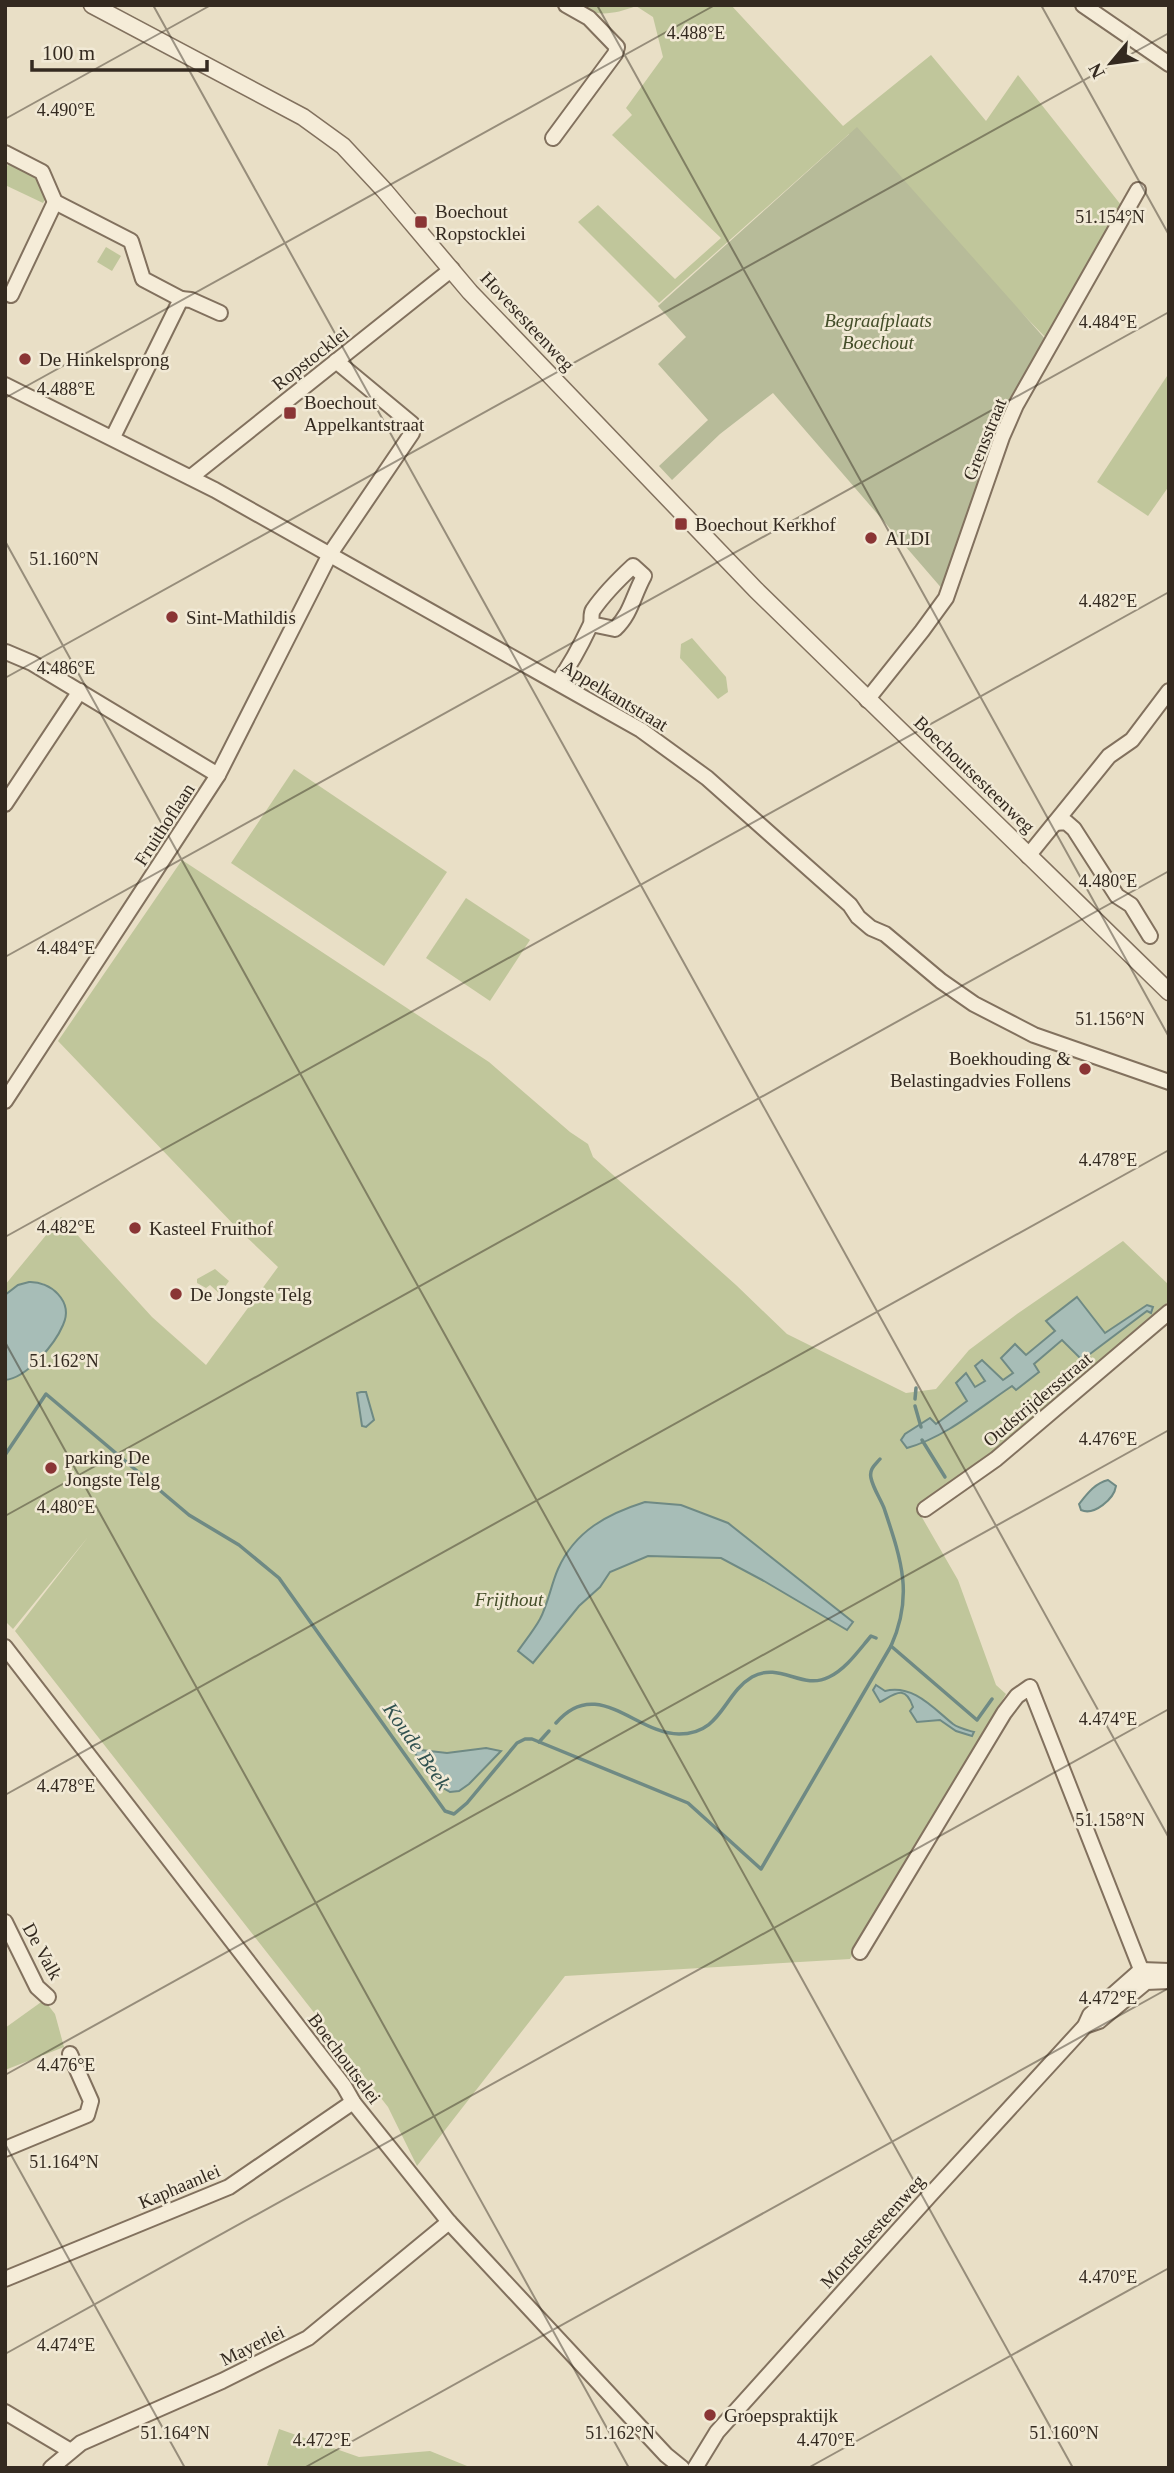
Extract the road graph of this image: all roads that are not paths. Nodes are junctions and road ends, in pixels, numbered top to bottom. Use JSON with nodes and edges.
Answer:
{"nodes":[{"id":1,"x":92,"y":5,"type":"edge"},
{"id":2,"x":566,"y":5,"type":"edge"},
{"id":3,"x":1083,"y":5,"type":"edge"},
{"id":4,"x":1169,"y":64,"type":"edge"},
{"id":5,"x":553,"y":138,"type":"dead end"},
{"id":6,"x":5,"y":153,"type":"edge"},
{"id":7,"x":1138,"y":190,"type":"dead end"},
{"id":8,"x":55,"y":202,"type":"junction"},
{"id":9,"x":452,"y":270,"type":"junction"},
{"id":10,"x":11,"y":295,"type":"dead end"},
{"id":11,"x":181,"y":299,"type":"junction"},
{"id":12,"x":220,"y":313,"type":"dead end"},
{"id":13,"x":336,"y":361,"type":"junction"},
{"id":14,"x":5,"y":385,"type":"edge"},
{"id":15,"x":113,"y":437,"type":"junction"},
{"id":16,"x":191,"y":477,"type":"junction"},
{"id":17,"x":330,"y":554,"type":"junction"},
{"id":18,"x":591,"y":624,"type":"dead end"},
{"id":19,"x":6,"y":652,"type":"edge"},
{"id":20,"x":558,"y":682,"type":"junction"},
{"id":21,"x":80,"y":691,"type":"junction"},
{"id":22,"x":1169,"y":691,"type":"edge"},
{"id":23,"x":867,"y":700,"type":"junction"},
{"id":24,"x":893,"y":723,"type":"joint"},
{"id":25,"x":218,"y":775,"type":"junction"},
{"id":26,"x":5,"y":804,"type":"edge"},
{"id":27,"x":1055,"y":823,"type":"junction"},
{"id":28,"x":1028,"y":856,"type":"junction"},
{"id":29,"x":1150,"y":936,"type":"dead end"},
{"id":30,"x":1169,"y":992,"type":"edge"},
{"id":31,"x":1169,"y":1082,"type":"edge"},
{"id":32,"x":5,"y":1101,"type":"edge"},
{"id":33,"x":1169,"y":1312,"type":"edge"},
{"id":34,"x":925,"y":1509,"type":"dead end"},
{"id":35,"x":5,"y":1647,"type":"edge"},
{"id":36,"x":7,"y":1929,"type":"edge"},
{"id":37,"x":860,"y":1952,"type":"dead end"},
{"id":38,"x":1143,"y":1976,"type":"junction"},
{"id":39,"x":1167,"y":1976,"type":"edge"},
{"id":40,"x":48,"y":1997,"type":"dead end"},
{"id":41,"x":70,"y":2054,"type":"dead end"},
{"id":42,"x":353,"y":2102,"type":"junction"},
{"id":43,"x":5,"y":2149,"type":"edge"},
{"id":44,"x":449,"y":2222,"type":"junction"},
{"id":45,"x":5,"y":2279,"type":"edge"},
{"id":46,"x":5,"y":2412,"type":"edge"},
{"id":47,"x":69,"y":2450,"type":"junction"},
{"id":48,"x":51,"y":2468,"type":"edge"},
{"id":49,"x":682,"y":2468,"type":"edge"},
{"id":50,"x":695,"y":2468,"type":"edge"}],
"edges":[{"from":1,"to":9,"type":"street","name":"Hovesesteenweg"},
{"from":2,"to":5,"type":"street"},
{"from":3,"to":4,"type":"street"},
{"from":6,"to":8,"type":"street"},
{"from":7,"to":23,"type":"street","name":"Grensstraat"},
{"from":8,"to":10,"type":"street"},
{"from":8,"to":11,"type":"street"},
{"from":9,"to":13,"type":"street","name":"Ropstocklei"},
{"from":9,"to":23,"type":"street","name":"Hovesesteenweg"},
{"from":11,"to":12,"type":"street"},
{"from":11,"to":15,"type":"street"},
{"from":13,"to":16,"type":"street","name":"Ropstocklei"},
{"from":13,"to":17,"type":"street","name":"Fruithoflaan"},
{"from":14,"to":15,"type":"street","name":"Appelkantstraat"},
{"from":15,"to":16,"type":"street","name":"Appelkantstraat"},
{"from":16,"to":17,"type":"street","name":"Appelkantstraat"},
{"from":17,"to":20,"type":"street","name":"Appelkantstraat"},
{"from":17,"to":25,"type":"street","name":"Fruithoflaan"},
{"from":18,"to":20,"type":"street"},
{"from":19,"to":21,"type":"street"},
{"from":20,"to":31,"type":"street","name":"Appelkantstraat"},
{"from":21,"to":25,"type":"street"},
{"from":21,"to":26,"type":"street"},
{"from":22,"to":27,"type":"street","name":"Boechoutsesteenweg"},
{"from":23,"to":24,"type":"street","name":"Hovesesteenweg"},
{"from":24,"to":28,"type":"street","name":"Boechoutsesteenweg"},
{"from":25,"to":32,"type":"street","name":"Fruithoflaan"},
{"from":27,"to":28,"type":"street","name":"Boechoutsesteenweg"},
{"from":27,"to":29,"type":"street","name":"Boechoutsesteenweg"},
{"from":28,"to":30,"type":"street","name":"Boechoutsesteenweg"},
{"from":33,"to":34,"type":"street","name":"Oudstrijdersstraat"},
{"from":35,"to":42,"type":"street","name":"Boechoutselei"},
{"from":36,"to":40,"type":"street","name":"De Valk"},
{"from":37,"to":38,"type":"street"},
{"from":38,"to":39,"type":"street"},
{"from":38,"to":50,"type":"street","name":"Mortselsesteenweg"},
{"from":41,"to":43,"type":"street"},
{"from":42,"to":44,"type":"street","name":"Boechoutselei"},
{"from":42,"to":45,"type":"street","name":"Kaphaanlei"},
{"from":44,"to":47,"type":"street","name":"Mayerlei"},
{"from":44,"to":49,"type":"street","name":"Boechoutselei"},
{"from":46,"to":47,"type":"street"},
{"from":47,"to":48,"type":"street","name":"Mayerlei"}]}
